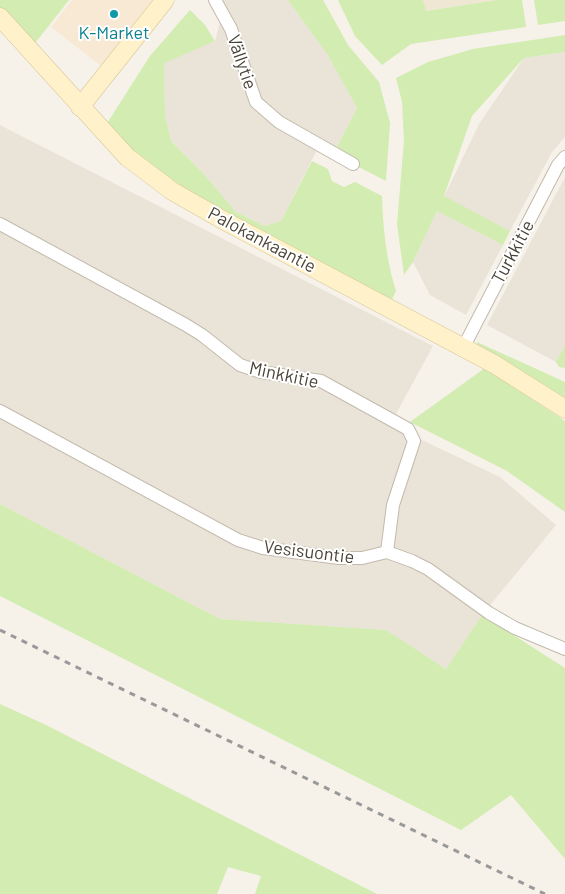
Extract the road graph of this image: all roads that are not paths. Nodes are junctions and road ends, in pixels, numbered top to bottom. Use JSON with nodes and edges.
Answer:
{"nodes":[{"id":1,"x":165,"y":0,"type":"edge"},
{"id":2,"x":216,"y":0,"type":"edge"},
{"id":3,"x":0,"y":17,"type":"edge"},
{"id":4,"x":80,"y":107,"type":"junction"},
{"id":5,"x":565,"y":158,"type":"edge"},
{"id":6,"x":353,"y":164,"type":"dead end"},
{"id":7,"x":0,"y":224,"type":"edge"},
{"id":8,"x":463,"y":348,"type":"junction"},
{"id":9,"x":565,"y":409,"type":"edge"},
{"id":10,"x":0,"y":411,"type":"edge"},
{"id":11,"x":387,"y":552,"type":"junction"},
{"id":12,"x":565,"y":648,"type":"edge"}],
"edges":[{"from":1,"to":4,"type":"main road"},
{"from":2,"to":6,"type":"street","name":"Vällytie"},
{"from":3,"to":4,"type":"main road","name":"Palokankaantie"},
{"from":4,"to":8,"type":"main road","name":"Palokankaantie"},
{"from":5,"to":8,"type":"street","name":"Turkkitie"},
{"from":7,"to":11,"type":"street","name":"Minkkitie"},
{"from":8,"to":9,"type":"main road","name":"Palokankaantie"},
{"from":10,"to":11,"type":"street","name":"Vesisuontie"},
{"from":11,"to":12,"type":"street"}]}
